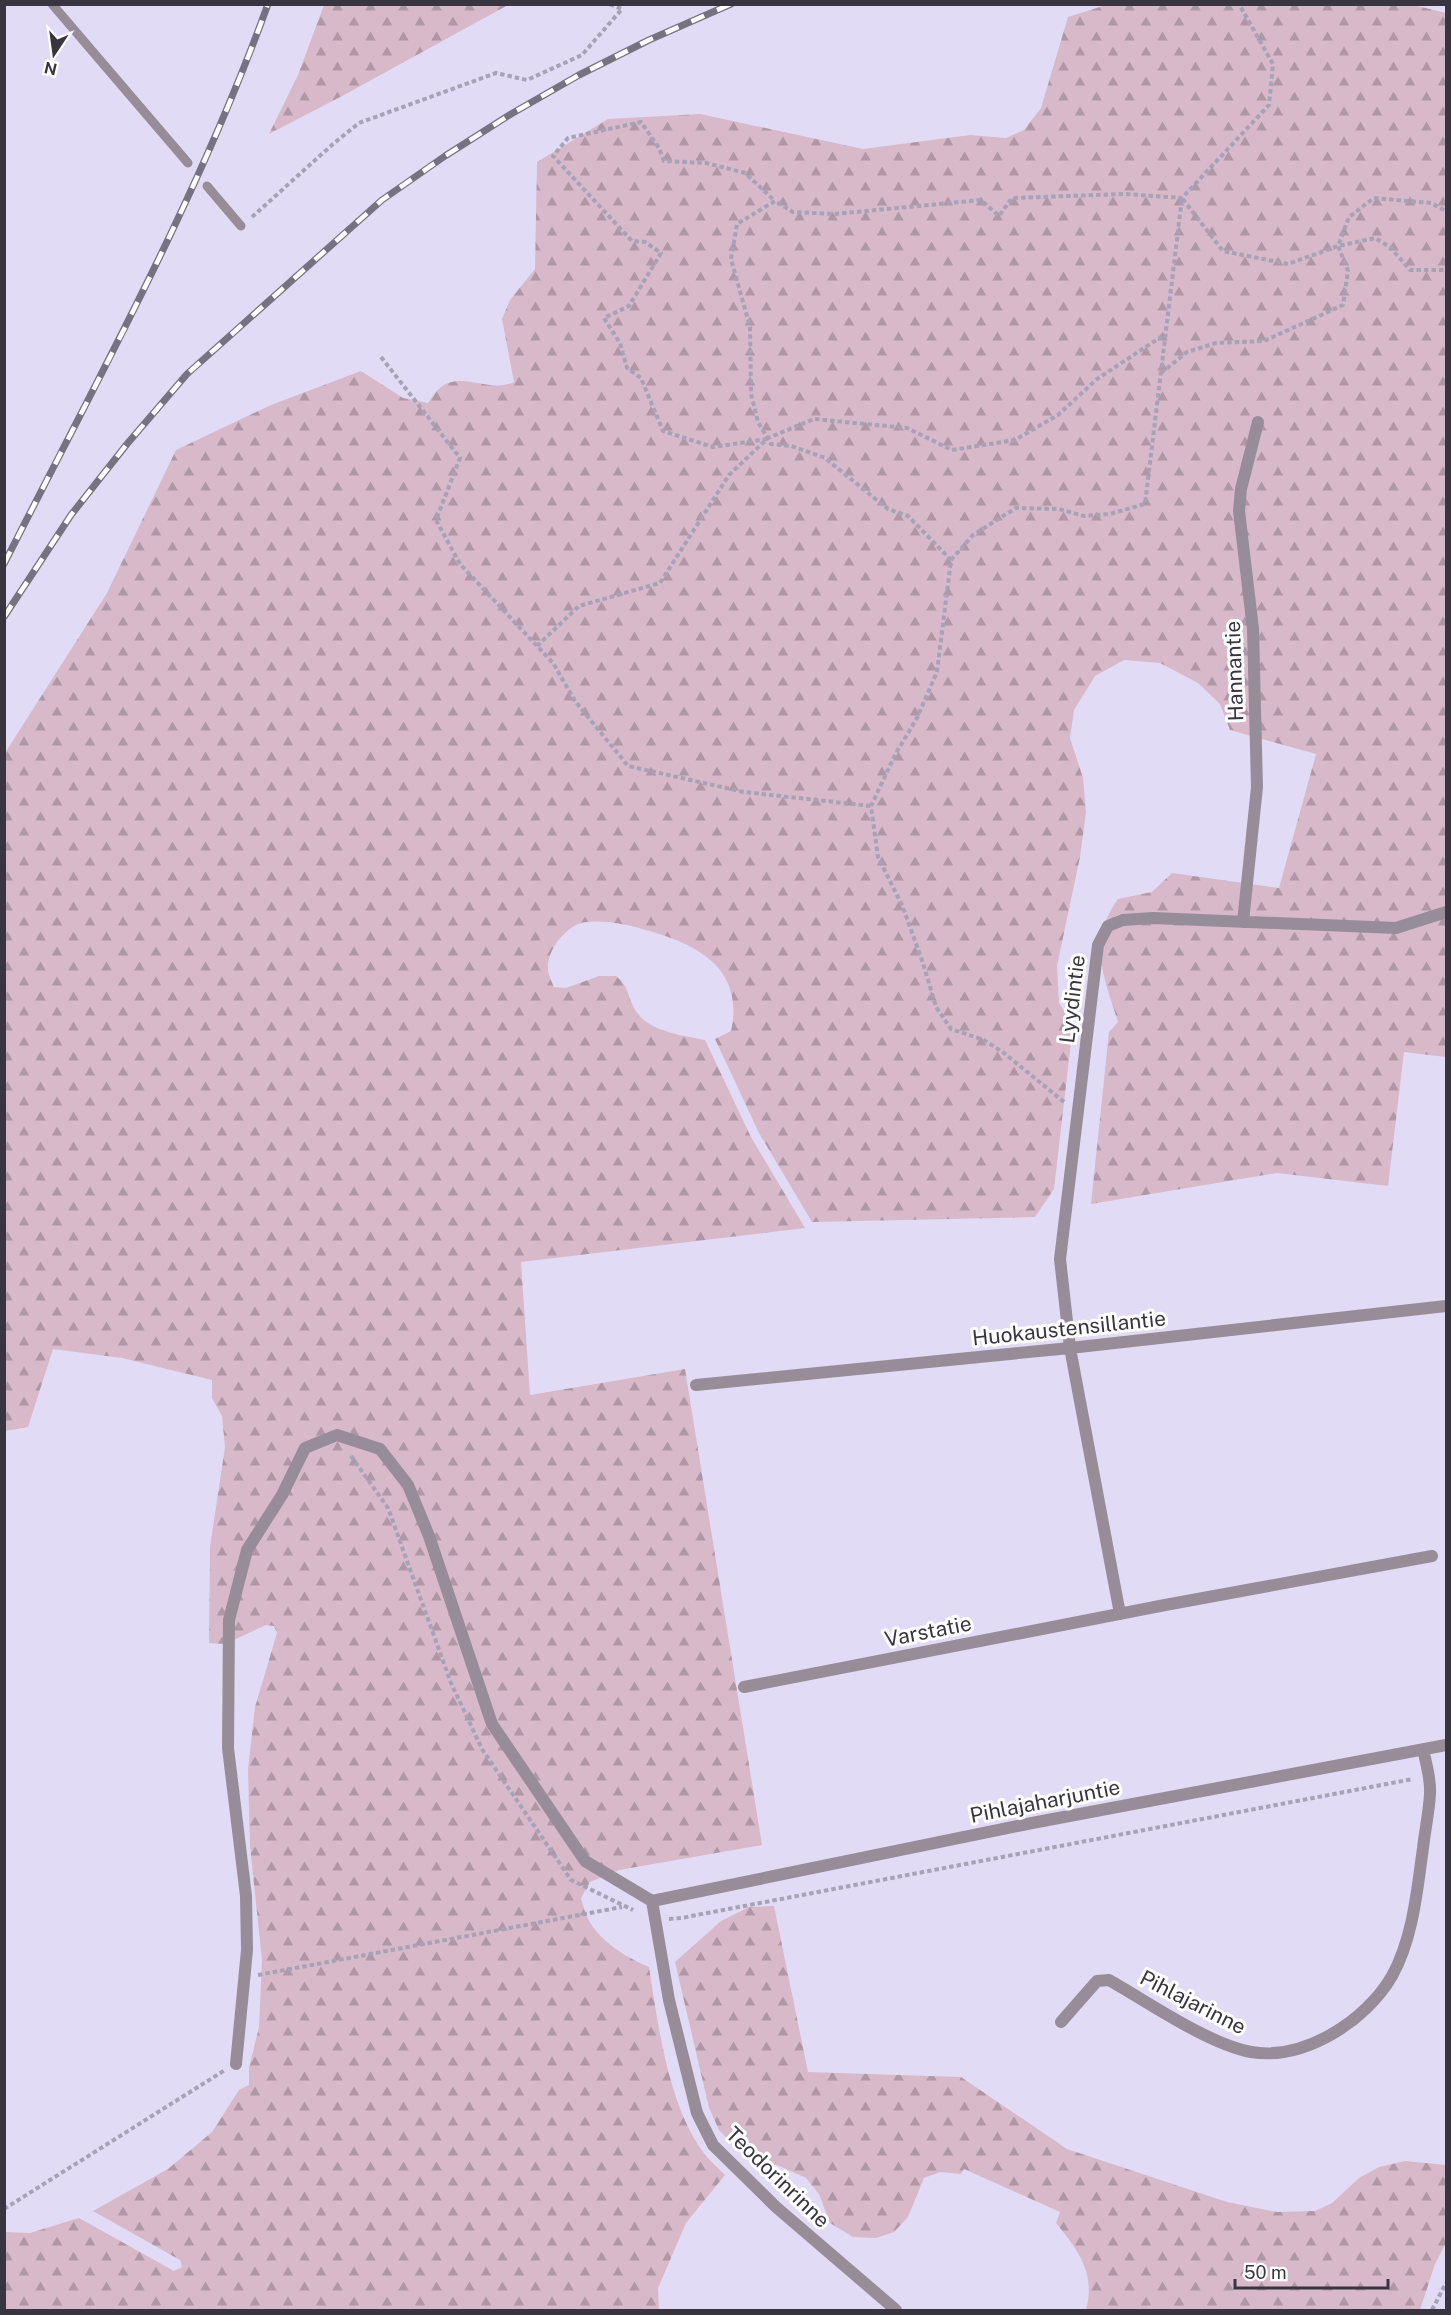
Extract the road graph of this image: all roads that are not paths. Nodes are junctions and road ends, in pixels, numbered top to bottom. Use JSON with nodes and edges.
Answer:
{"nodes":[{"id":1,"x":52,"y":4,"type":"edge"},
{"id":2,"x":188,"y":163,"type":"dead end"},
{"id":3,"x":207,"y":186,"type":"dead end"},
{"id":4,"x":241,"y":226,"type":"road end"},
{"id":5,"x":1258,"y":422,"type":"dead end"},
{"id":6,"x":1446,"y":912,"type":"edge"},
{"id":7,"x":1243,"y":922,"type":"junction"},
{"id":8,"x":1446,"y":1306,"type":"edge"},
{"id":9,"x":1070,"y":1348,"type":"junction"},
{"id":10,"x":696,"y":1385,"type":"dead end"},
{"id":11,"x":1432,"y":1556,"type":"dead end"},
{"id":12,"x":1120,"y":1614,"type":"junction"},
{"id":13,"x":744,"y":1687,"type":"dead end"},
{"id":14,"x":1446,"y":1745,"type":"edge"},
{"id":15,"x":1423,"y":1749,"type":"junction"},
{"id":16,"x":652,"y":1901,"type":"junction"},
{"id":17,"x":1061,"y":2022,"type":"dead end"},
{"id":18,"x":236,"y":2064,"type":"road end"},
{"id":19,"x":896,"y":2310,"type":"edge"}],
"edges":[{"from":1,"to":2,"type":"lane"},
{"from":3,"to":4,"type":"lane"},
{"from":5,"to":7,"type":"street","name":"Hannantie"},
{"from":6,"to":7,"type":"street","name":"Lyydintie"},
{"from":7,"to":9,"type":"street","name":"Lyydintie"},
{"from":8,"to":9,"type":"street","name":"Huokaustensillantie"},
{"from":9,"to":10,"type":"street","name":"Huokaustensillantie"},
{"from":9,"to":12,"type":"street"},
{"from":11,"to":12,"type":"street","name":"Varstatie"},
{"from":12,"to":13,"type":"street","name":"Varstatie"},
{"from":14,"to":15,"type":"street","name":"Pihlajaharjuntie"},
{"from":15,"to":16,"type":"street","name":"Pihlajaharjuntie"},
{"from":15,"to":17,"type":"street","name":"Pihlajarinne"},
{"from":16,"to":18,"type":"street"},
{"from":16,"to":19,"type":"street","name":"Teodorinrinne"}]}
